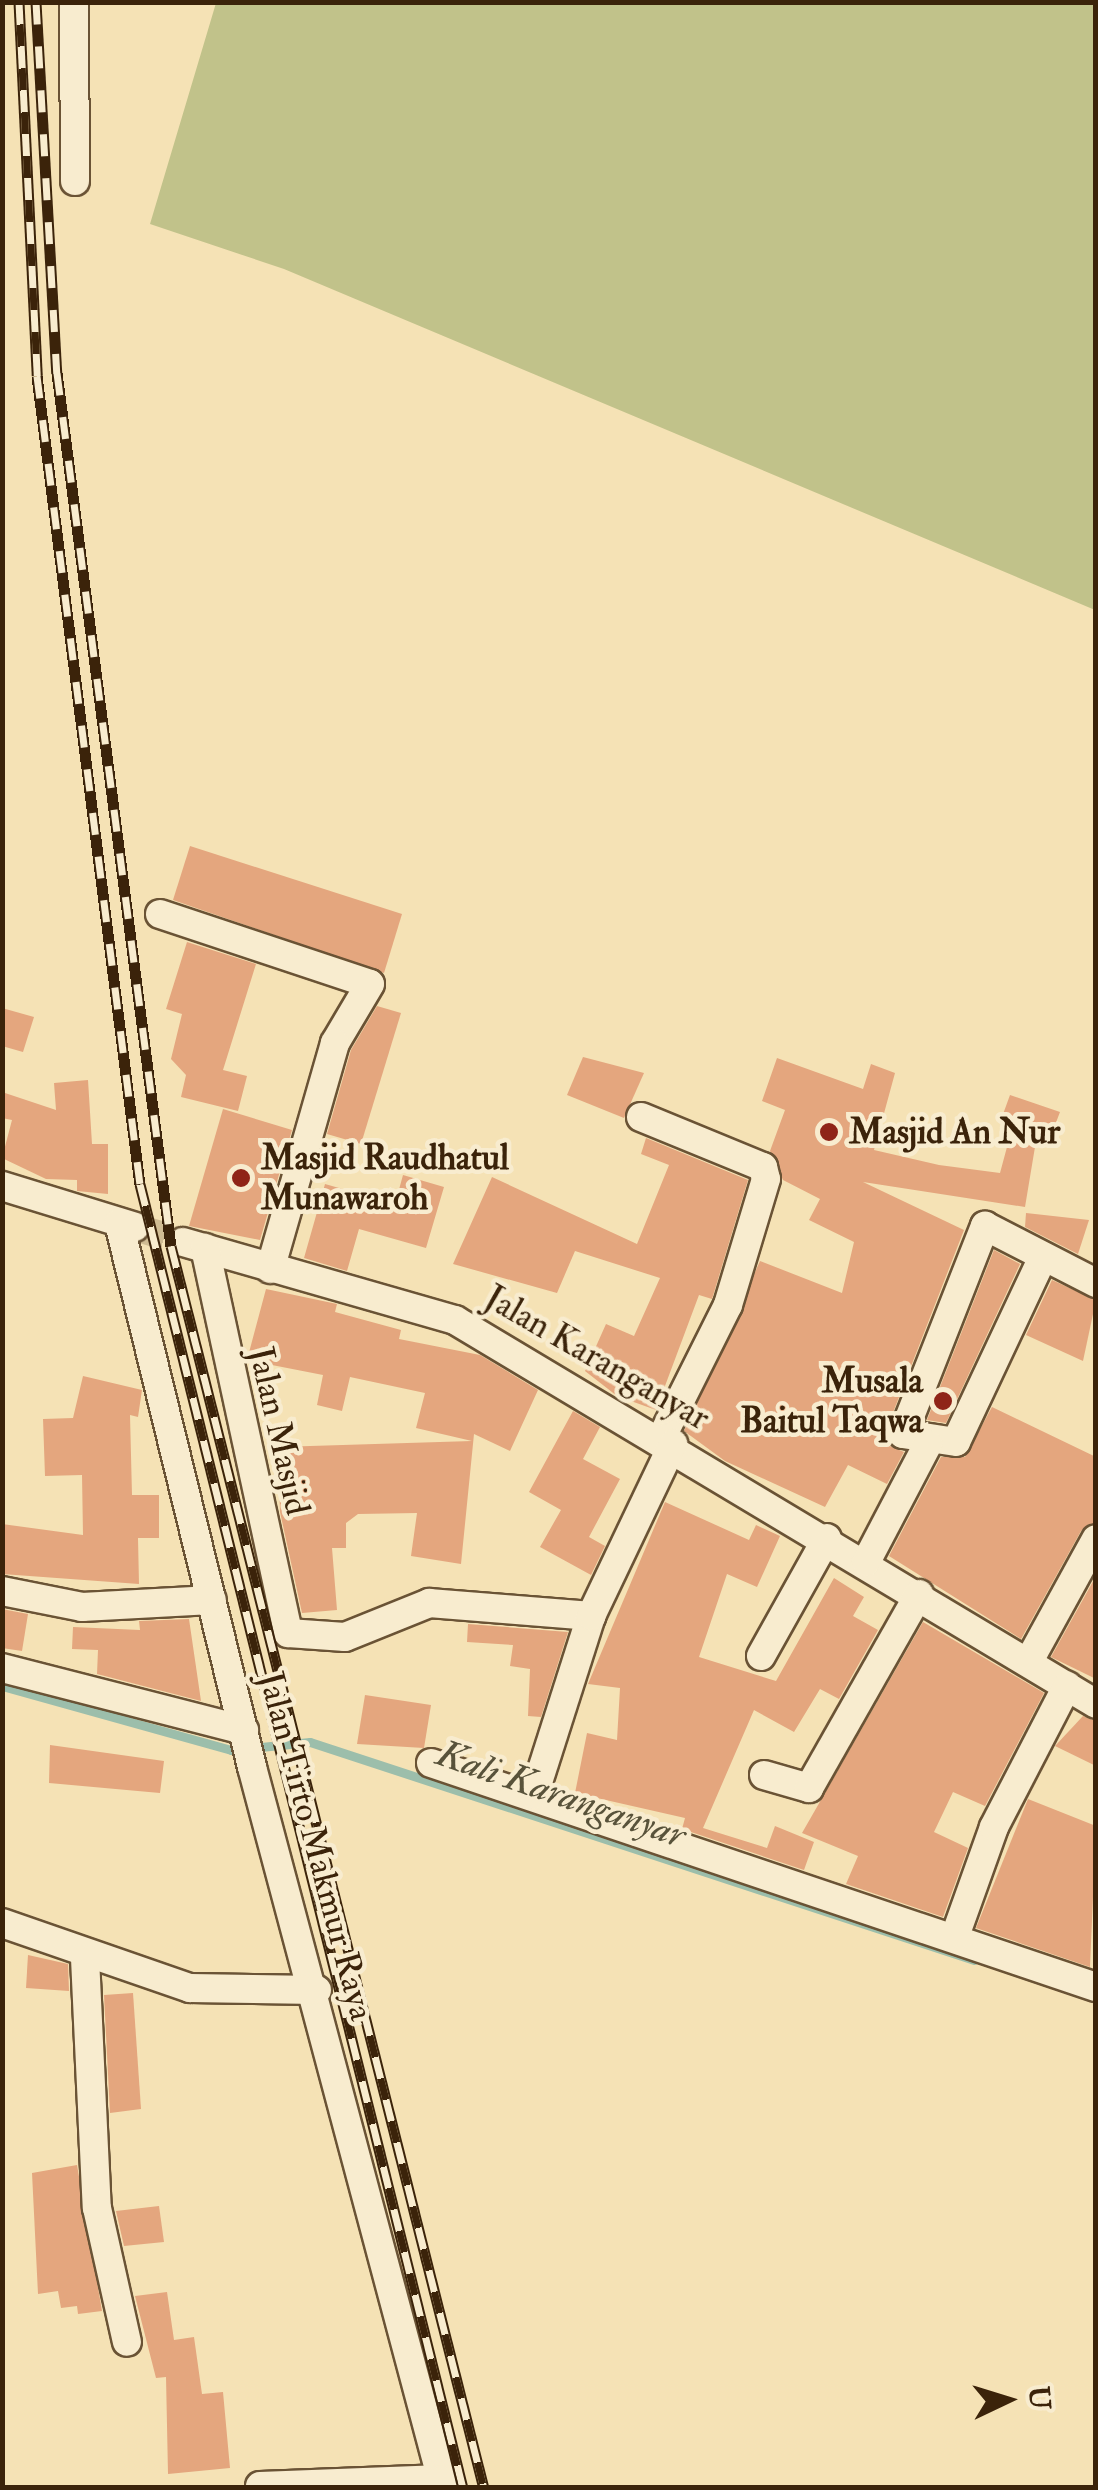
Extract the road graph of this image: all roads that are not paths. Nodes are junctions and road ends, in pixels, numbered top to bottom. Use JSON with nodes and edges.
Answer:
{"nodes":[{"id":1,"x":74,"y":2,"type":"edge"},
{"id":2,"x":75,"y":181,"type":"dead end"},
{"id":3,"x":160,"y":914,"type":"dead end"},
{"id":4,"x":641,"y":1117,"type":"dead end"},
{"id":5,"x":2,"y":1186,"type":"edge"},
{"id":6,"x":194,"y":1245,"type":"joint"},
{"id":7,"x":1043,"y":1257,"type":"junction"},
{"id":8,"x":270,"y":1269,"type":"junction"},
{"id":9,"x":1096,"y":1282,"type":"edge"},
{"id":10,"x":668,"y":1440,"type":"junction"},
{"id":11,"x":928,"y":1444,"type":"junction"},
{"id":12,"x":827,"y":1538,"type":"junction"},
{"id":13,"x":1096,"y":1539,"type":"edge"},
{"id":14,"x":866,"y":1562,"type":"junction"},
{"id":15,"x":2,"y":1591,"type":"edge"},
{"id":16,"x":919,"y":1594,"type":"junction"},
{"id":17,"x":212,"y":1600,"type":"junction"},
{"id":18,"x":591,"y":1616,"type":"junction"},
{"id":19,"x":761,"y":1656,"type":"dead end"},
{"id":20,"x":1029,"y":1662,"type":"junction"},
{"id":21,"x":2,"y":1668,"type":"edge"},
{"id":22,"x":1066,"y":1686,"type":"junction"},
{"id":23,"x":1096,"y":1704,"type":"edge"},
{"id":24,"x":245,"y":1734,"type":"junction"},
{"id":25,"x":432,"y":1764,"type":"dead end"},
{"id":26,"x":764,"y":1775,"type":"dead end"},
{"id":27,"x":534,"y":1795,"type":"junction"},
{"id":28,"x":2,"y":1924,"type":"edge"},
{"id":29,"x":959,"y":1925,"type":"dead end"},
{"id":30,"x":85,"y":1958,"type":"junction"},
{"id":31,"x":1096,"y":1987,"type":"edge"},
{"id":32,"x":317,"y":1990,"type":"junction"},
{"id":33,"x":127,"y":2342,"type":"dead end"},
{"id":34,"x":443,"y":2484,"type":"edge"},
{"id":35,"x":260,"y":2486,"type":"edge"}],
"edges":[{"from":1,"to":2,"type":"street"},
{"from":3,"to":8,"type":"street"},
{"from":4,"to":10,"type":"street"},
{"from":5,"to":17,"type":"street","name":"Jalan Tirto Makmur Raya"},
{"from":6,"to":8,"type":"street","name":"Jalan Karanganyar"},
{"from":6,"to":18,"type":"street","name":"Jalan Masjid"},
{"from":7,"to":9,"type":"street"},
{"from":7,"to":11,"type":"street"},
{"from":7,"to":11,"type":"street"},
{"from":8,"to":10,"type":"street","name":"Jalan Karanganyar"},
{"from":10,"to":12,"type":"street","name":"Jalan Karanganyar"},
{"from":10,"to":18,"type":"street"},
{"from":11,"to":14,"type":"street"},
{"from":12,"to":14,"type":"street","name":"Jalan Karanganyar"},
{"from":12,"to":19,"type":"street"},
{"from":13,"to":20,"type":"street"},
{"from":14,"to":16,"type":"street","name":"Jalan Karanganyar"},
{"from":15,"to":17,"type":"street"},
{"from":16,"to":20,"type":"street","name":"Jalan Karanganyar"},
{"from":16,"to":26,"type":"street"},
{"from":17,"to":24,"type":"street","name":"Jalan Tirto Makmur Raya"},
{"from":18,"to":27,"type":"street"},
{"from":20,"to":22,"type":"street","name":"Jalan Karanganyar"},
{"from":21,"to":24,"type":"street"},
{"from":22,"to":23,"type":"street","name":"Jalan Karanganyar"},
{"from":22,"to":29,"type":"street"},
{"from":24,"to":32,"type":"street","name":"Jalan Tirto Makmur Raya"},
{"from":25,"to":27,"type":"street"},
{"from":27,"to":31,"type":"street"},
{"from":28,"to":30,"type":"street"},
{"from":30,"to":32,"type":"street"},
{"from":30,"to":33,"type":"street"},
{"from":32,"to":34,"type":"street","name":"Jalan Tirto Makmur Raya"},
{"from":34,"to":35,"type":"street"}]}
